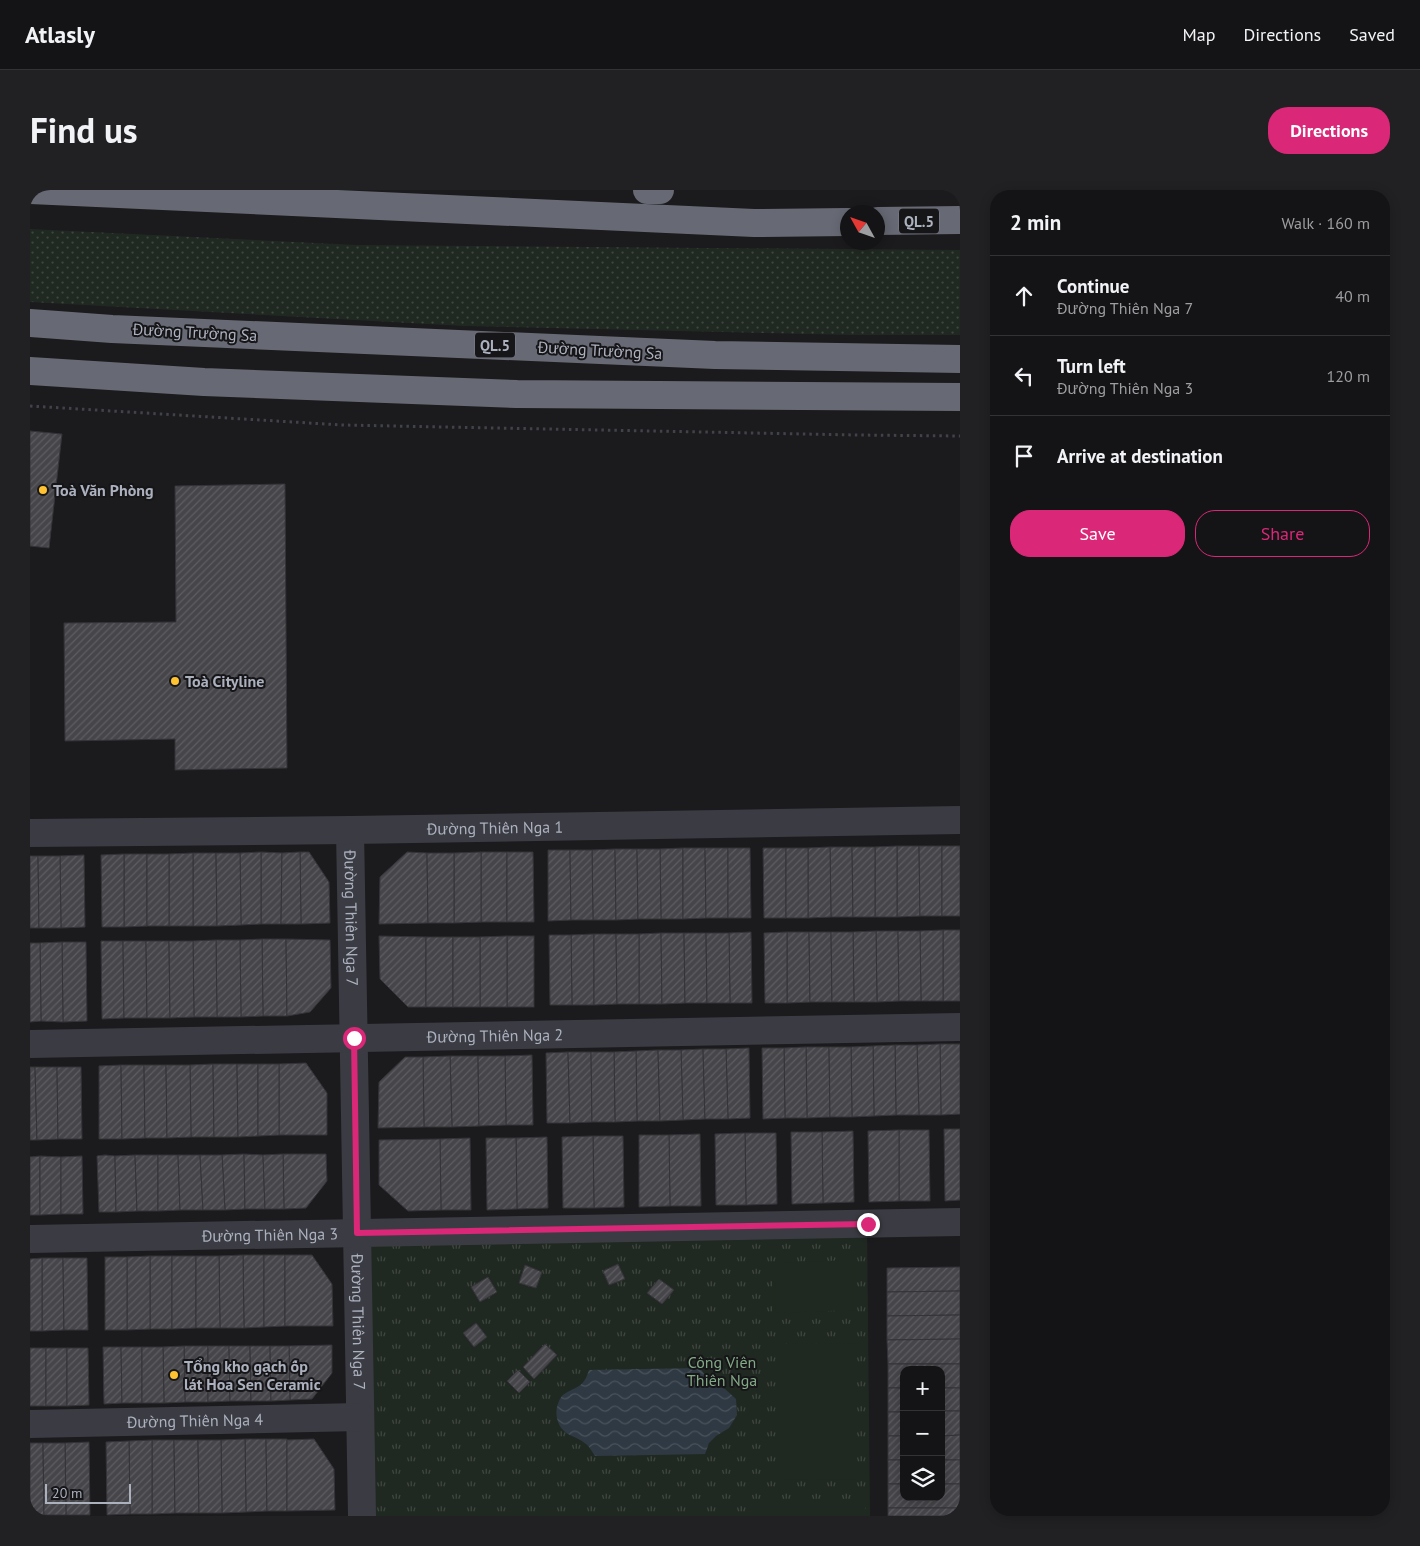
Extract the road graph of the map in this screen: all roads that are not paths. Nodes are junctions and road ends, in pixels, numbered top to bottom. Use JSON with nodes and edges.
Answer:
{"nodes":[{"id":1,"x":30,"y":190,"type":"edge"},
{"id":2,"x":647,"y":190,"type":"edge"},
{"id":3,"x":660,"y":190,"type":"edge"},
{"id":4,"x":960,"y":220,"type":"edge"},
{"id":5,"x":885,"y":221,"type":"edge"},
{"id":6,"x":840,"y":222,"type":"edge"},
{"id":7,"x":30,"y":323,"type":"edge"},
{"id":8,"x":960,"y":360,"type":"edge"},
{"id":9,"x":30,"y":371,"type":"edge"},
{"id":10,"x":960,"y":397,"type":"edge"},
{"id":11,"x":960,"y":820,"type":"edge"},
{"id":12,"x":350,"y":830,"type":"junction"},
{"id":13,"x":30,"y":833,"type":"edge"},
{"id":14,"x":960,"y":1027,"type":"edge"},
{"id":15,"x":354,"y":1038,"type":"junction"},
{"id":16,"x":30,"y":1044,"type":"edge"},
{"id":17,"x":960,"y":1222,"type":"edge"},
{"id":18,"x":357,"y":1233,"type":"junction"},
{"id":19,"x":30,"y":1239,"type":"edge"},
{"id":20,"x":360,"y":1417,"type":"junction"},
{"id":21,"x":30,"y":1424,"type":"edge"},
{"id":22,"x":362,"y":1516,"type":"edge"}],
"edges":[{"from":1,"to":6,"type":"highway"},
{"from":2,"to":3,"type":"highway"},
{"from":4,"to":5,"type":"highway","number":"QL.5"},
{"from":7,"to":8,"type":"highway","name":"Đường Trường Sa","number":"QL.5"},
{"from":9,"to":10,"type":"highway"},
{"from":11,"to":12,"type":"street","name":"Đường Thiên Nga 1"},
{"from":12,"to":13,"type":"street","name":"Đường Thiên Nga 1"},
{"from":12,"to":15,"type":"street","name":"Đường Thiên Nga 7"},
{"from":14,"to":15,"type":"street","name":"Đường Thiên Nga 2"},
{"from":15,"to":16,"type":"street","name":"Đường Thiên Nga 2"},
{"from":15,"to":18,"type":"street","name":"Đường Thiên Nga 7"},
{"from":17,"to":18,"type":"street","name":"Đường Thiên Nga 3"},
{"from":18,"to":19,"type":"street","name":"Đường Thiên Nga 3"},
{"from":18,"to":20,"type":"street","name":"Đường Thiên Nga 7"},
{"from":20,"to":21,"type":"street","name":"Đường Thiên Nga 4"},
{"from":20,"to":22,"type":"street","name":"Đường Thiên Nga 7"}]}
